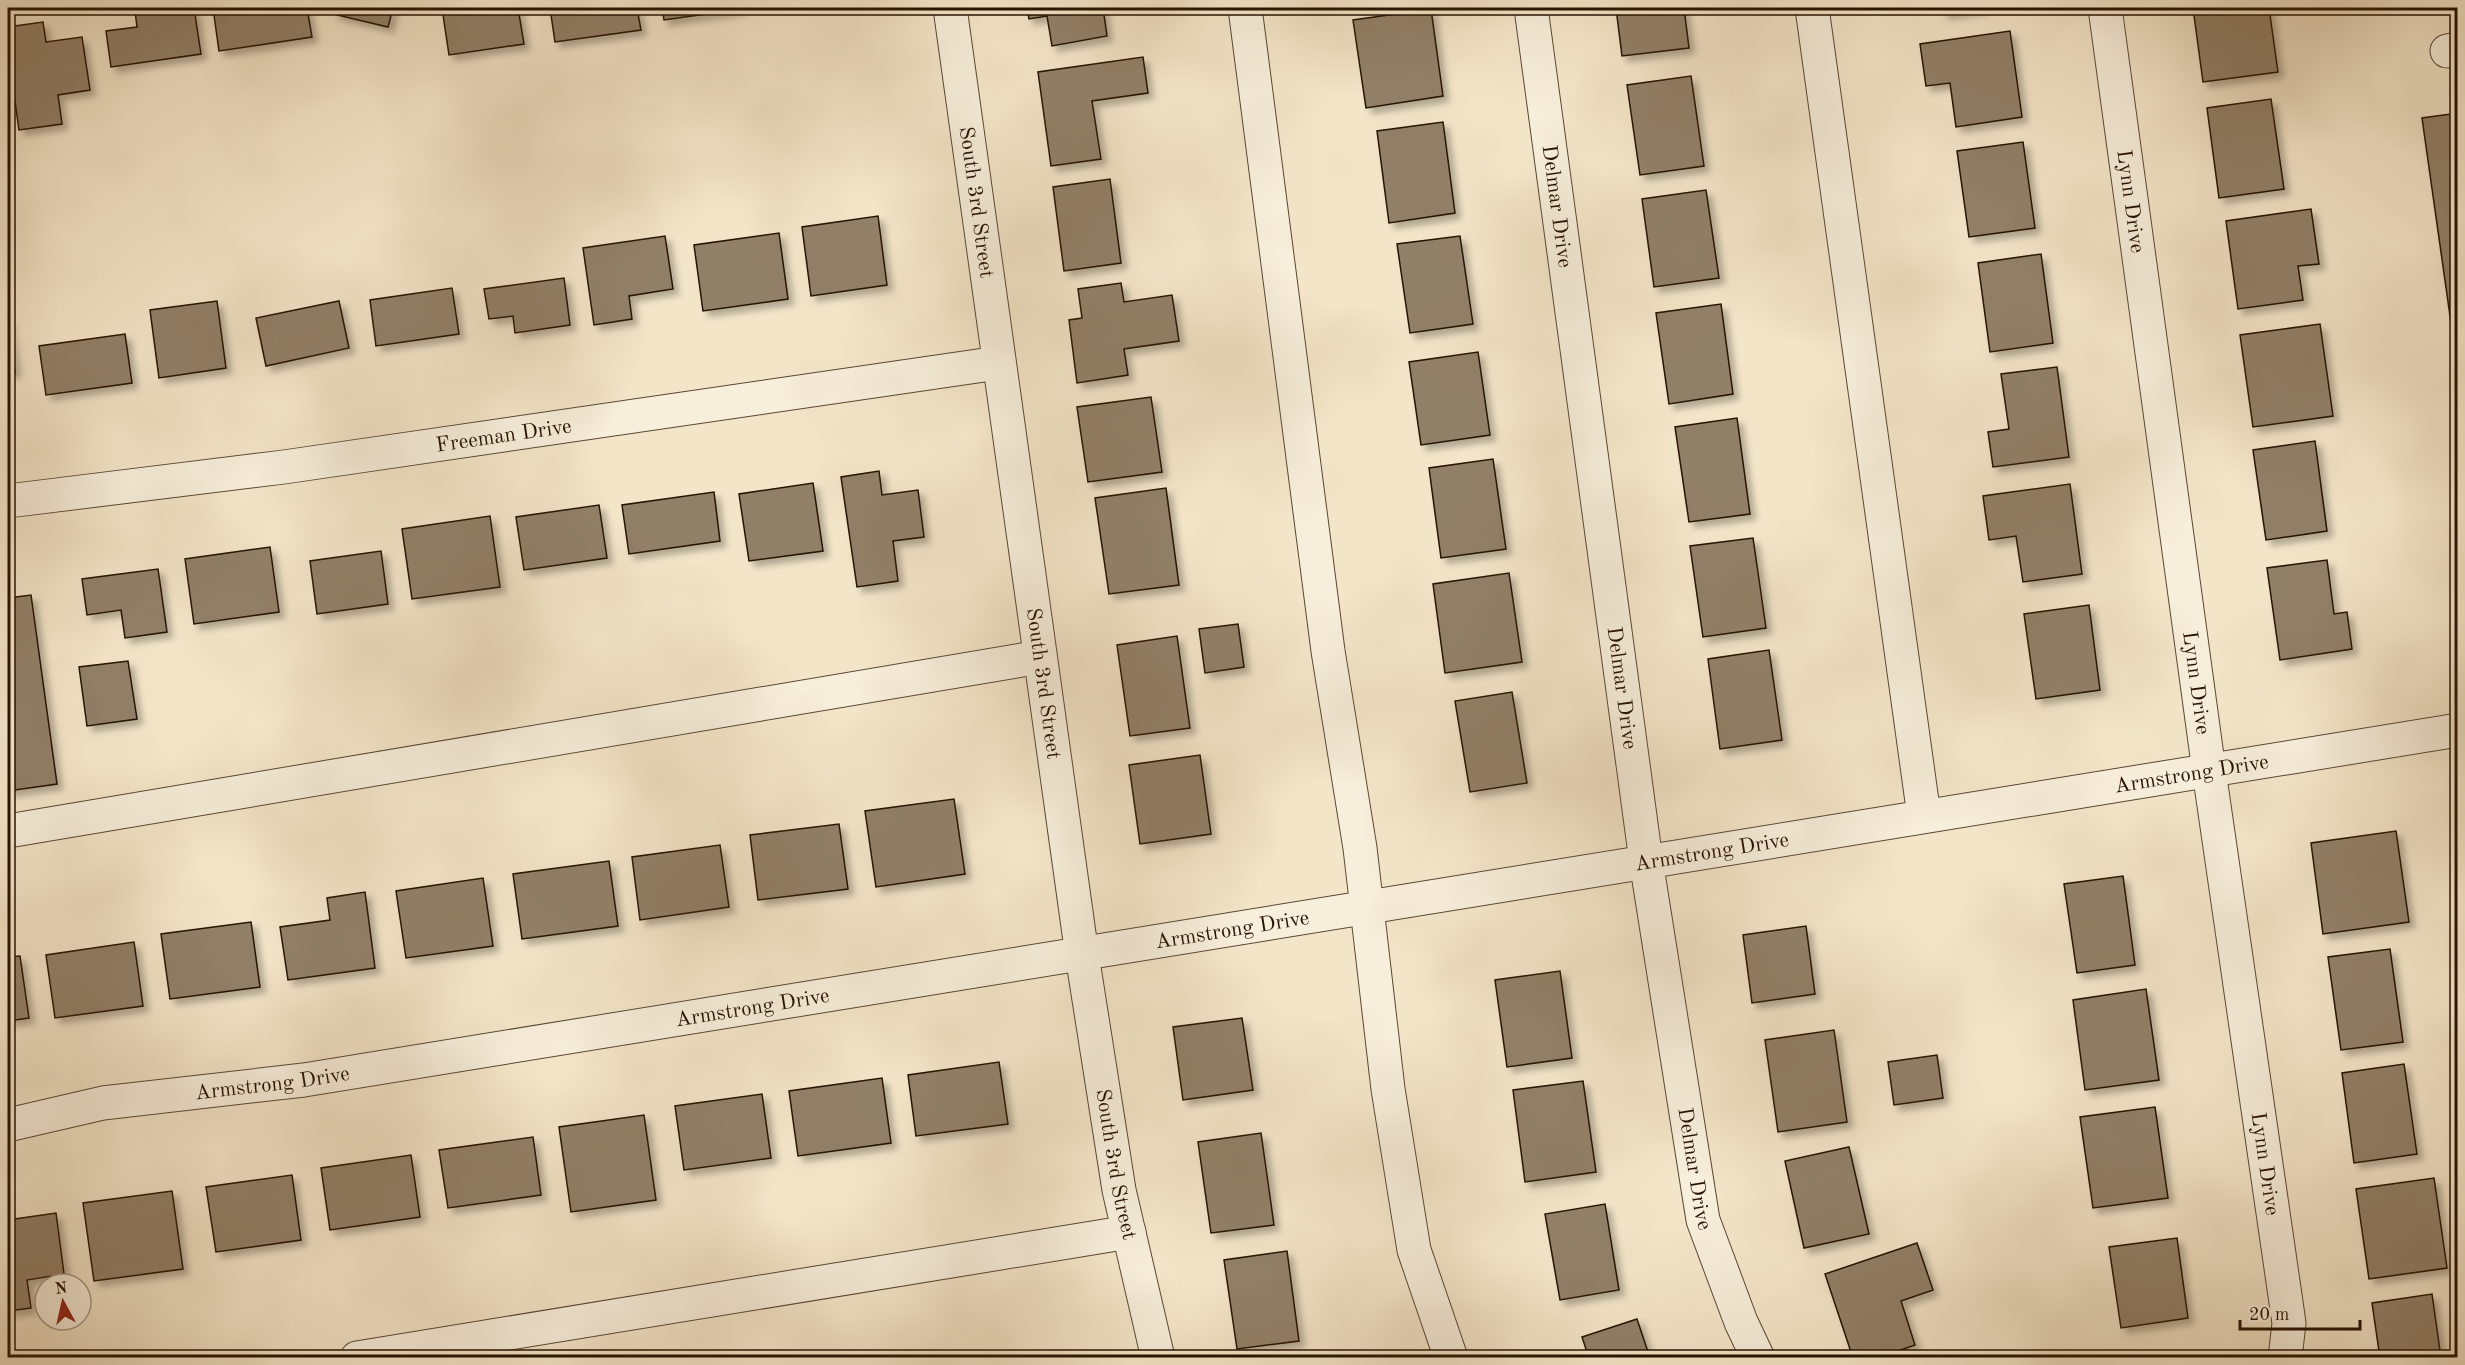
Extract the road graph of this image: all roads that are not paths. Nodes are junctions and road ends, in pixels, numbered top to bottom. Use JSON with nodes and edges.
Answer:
{"nodes":[{"id":1,"x":950,"y":8,"type":"edge"},
{"id":2,"x":1245,"y":8,"type":"edge"},
{"id":3,"x":1531,"y":8,"type":"edge"},
{"id":4,"x":1812,"y":8,"type":"edge"},
{"id":5,"x":2105,"y":8,"type":"edge"},
{"id":6,"x":998,"y":363,"type":"junction"},
{"id":7,"x":8,"y":501,"type":"edge"},
{"id":8,"x":1040,"y":657,"type":"junction"},
{"id":9,"x":2457,"y":730,"type":"edge"},
{"id":10,"x":2209,"y":771,"type":"junction"},
{"id":11,"x":1924,"y":816,"type":"junction"},
{"id":12,"x":8,"y":831,"type":"edge"},
{"id":13,"x":1646,"y":861,"type":"junction"},
{"id":14,"x":1367,"y":909,"type":"junction"},
{"id":15,"x":1082,"y":955,"type":"junction"},
{"id":16,"x":8,"y":1125,"type":"edge"},
{"id":17,"x":1129,"y":1232,"type":"junction"},
{"id":18,"x":357,"y":1358,"type":"edge"},
{"id":19,"x":1158,"y":1358,"type":"edge"},
{"id":20,"x":1451,"y":1358,"type":"edge"},
{"id":21,"x":1758,"y":1358,"type":"edge"},
{"id":22,"x":2285,"y":1358,"type":"edge"}],
"edges":[{"from":1,"to":6,"type":"street","name":"South 3rd Street"},
{"from":2,"to":14,"type":"street"},
{"from":3,"to":13,"type":"street","name":"Delmar Drive"},
{"from":4,"to":11,"type":"street"},
{"from":5,"to":10,"type":"street","name":"Lynn Drive"},
{"from":6,"to":7,"type":"street","name":"Freeman Drive"},
{"from":6,"to":8,"type":"street","name":"South 3rd Street"},
{"from":8,"to":12,"type":"street"},
{"from":8,"to":15,"type":"street","name":"South 3rd Street"},
{"from":9,"to":10,"type":"street","name":"Armstrong Drive"},
{"from":10,"to":11,"type":"street","name":"Armstrong Drive"},
{"from":10,"to":22,"type":"street","name":"Lynn Drive"},
{"from":11,"to":13,"type":"street","name":"Armstrong Drive"},
{"from":13,"to":14,"type":"street","name":"Armstrong Drive"},
{"from":13,"to":21,"type":"street","name":"Delmar Drive"},
{"from":14,"to":15,"type":"street","name":"Armstrong Drive"},
{"from":14,"to":20,"type":"street"},
{"from":15,"to":16,"type":"street","name":"Armstrong Drive"},
{"from":15,"to":17,"type":"street","name":"South 3rd Street"},
{"from":17,"to":18,"type":"street"},
{"from":17,"to":19,"type":"street","name":"South 3rd Street"}]}
